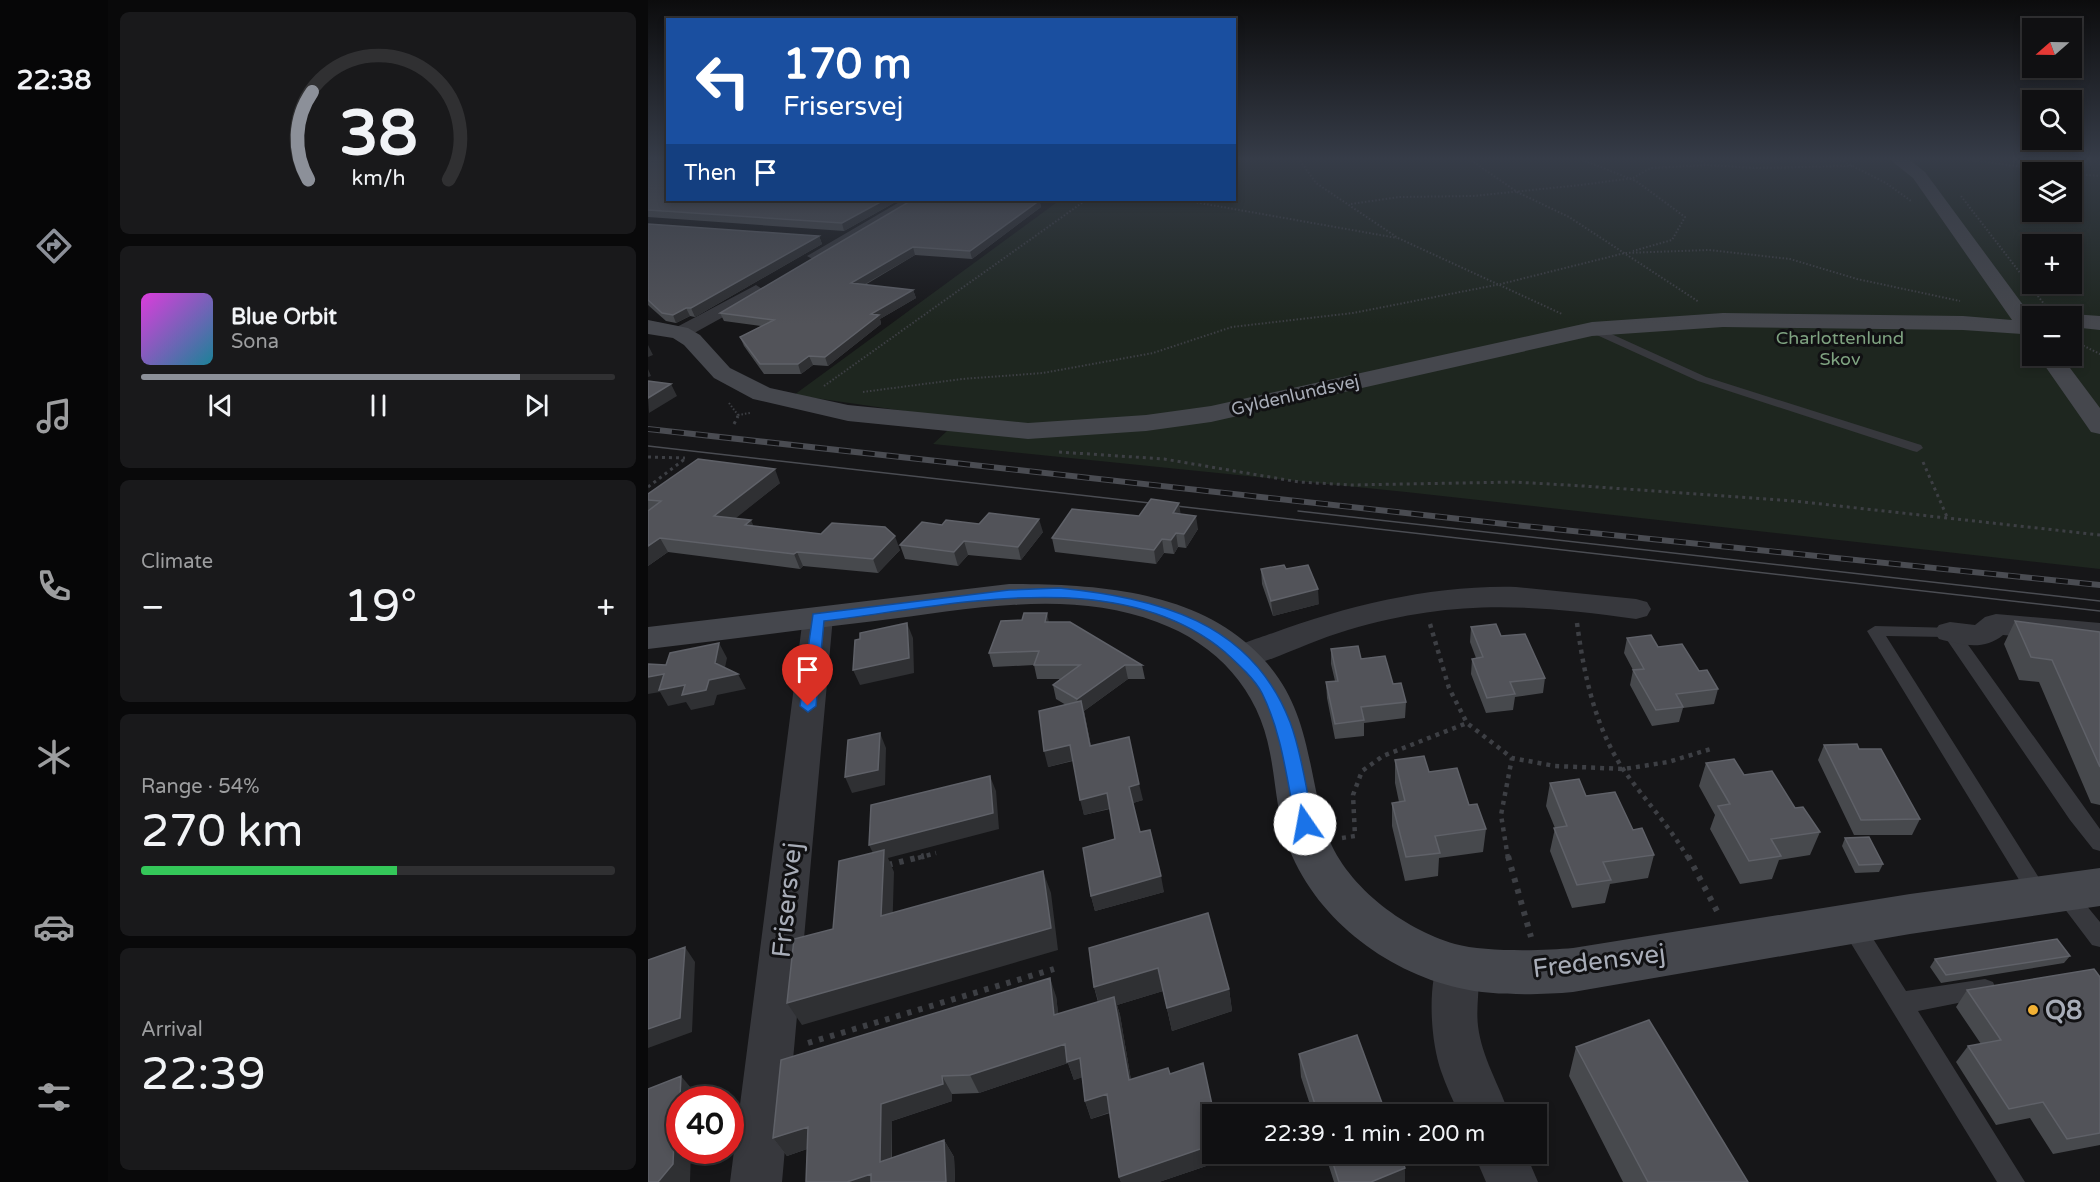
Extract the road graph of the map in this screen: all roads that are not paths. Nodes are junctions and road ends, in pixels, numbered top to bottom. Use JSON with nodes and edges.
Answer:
{"nodes":[{"id":1,"x":890,"y":213,"type":"edge"},
{"id":2,"x":1947,"y":213,"type":"edge"},
{"id":3,"x":811,"y":236,"type":"edge"},
{"id":4,"x":846,"y":238,"type":"junction"},
{"id":5,"x":806,"y":262,"type":"edge"},
{"id":6,"x":775,"y":280,"type":"edge"},
{"id":7,"x":2022,"y":315,"type":"edge"},
{"id":8,"x":2082,"y":322,"type":"edge"},
{"id":9,"x":1963,"y":323,"type":"junction"},
{"id":10,"x":2100,"y":324,"type":"edge"},
{"id":11,"x":2022,"y":325,"type":"edge"},
{"id":12,"x":2022,"y":326,"type":"edge"},
{"id":13,"x":648,"y":327,"type":"edge"},
{"id":14,"x":1592,"y":329,"type":"junction"},
{"id":15,"x":2082,"y":330,"type":"edge"},
{"id":16,"x":2100,"y":330,"type":"edge"},
{"id":17,"x":680,"y":333,"type":"junction"},
{"id":18,"x":2056,"y":366,"type":"edge"},
{"id":19,"x":2100,"y":426,"type":"edge"},
{"id":20,"x":1917,"y":448,"type":"road end"},
{"id":21,"x":1636,"y":609,"type":"dead end"},
{"id":22,"x":818,"y":617,"type":"junction"},
{"id":23,"x":1950,"y":632,"type":"junction"},
{"id":24,"x":2100,"y":633,"type":"edge"},
{"id":25,"x":648,"y":638,"type":"edge"},
{"id":26,"x":1241,"y":658,"type":"junction"},
{"id":27,"x":2100,"y":843,"type":"edge"},
{"id":28,"x":2067,"y":891,"type":"edge"},
{"id":29,"x":1851,"y":923,"type":"junction"},
{"id":30,"x":2100,"y":938,"type":"edge"},
{"id":31,"x":1457,"y":966,"type":"junction"},
{"id":32,"x":2006,"y":985,"type":"edge"},
{"id":33,"x":1900,"y":1003,"type":"junction"},
{"id":34,"x":1479,"y":1104,"type":"edge"},
{"id":35,"x":1504,"y":1164,"type":"edge"},
{"id":36,"x":756,"y":1182,"type":"edge"},
{"id":37,"x":1512,"y":1182,"type":"edge"},
{"id":38,"x":2012,"y":1182,"type":"edge"}],
"edges":[{"from":1,"to":4,"type":"street"},
{"from":2,"to":7,"type":"street"},
{"from":3,"to":4,"type":"street"},
{"from":4,"to":5,"type":"street"},
{"from":6,"to":17,"type":"street"},
{"from":8,"to":10,"type":"street"},
{"from":9,"to":11,"type":"street","name":"Gyldenlundsvej"},
{"from":9,"to":12,"type":"street","name":"Gyldenlundsvej"},
{"from":9,"to":14,"type":"street","name":"Gyldenlundsvej"},
{"from":13,"to":17,"type":"street","name":"Gyldenlundsvej"},
{"from":14,"to":17,"type":"street","name":"Gyldenlundsvej"},
{"from":14,"to":20,"type":"lane"},
{"from":15,"to":16,"type":"street"},
{"from":18,"to":19,"type":"street"},
{"from":21,"to":26,"type":"street"},
{"from":22,"to":25,"type":"street","name":"Fredensvej"},
{"from":22,"to":26,"type":"street","name":"Fredensvej"},
{"from":22,"to":36,"type":"street","name":"Frisersvej"},
{"from":23,"to":24,"type":"street"},
{"from":23,"to":27,"type":"lane"},
{"from":23,"to":28,"type":"lane"},
{"from":26,"to":31,"type":"street","name":"Fredensvej"},
{"from":28,"to":29,"type":"street","name":"Fredensvej"},
{"from":28,"to":30,"type":"lane"},
{"from":29,"to":31,"type":"street","name":"Fredensvej"},
{"from":29,"to":33,"type":"lane"},
{"from":31,"to":34,"type":"street"},
{"from":32,"to":33,"type":"lane"},
{"from":33,"to":38,"type":"lane"},
{"from":35,"to":37,"type":"street"}]}
